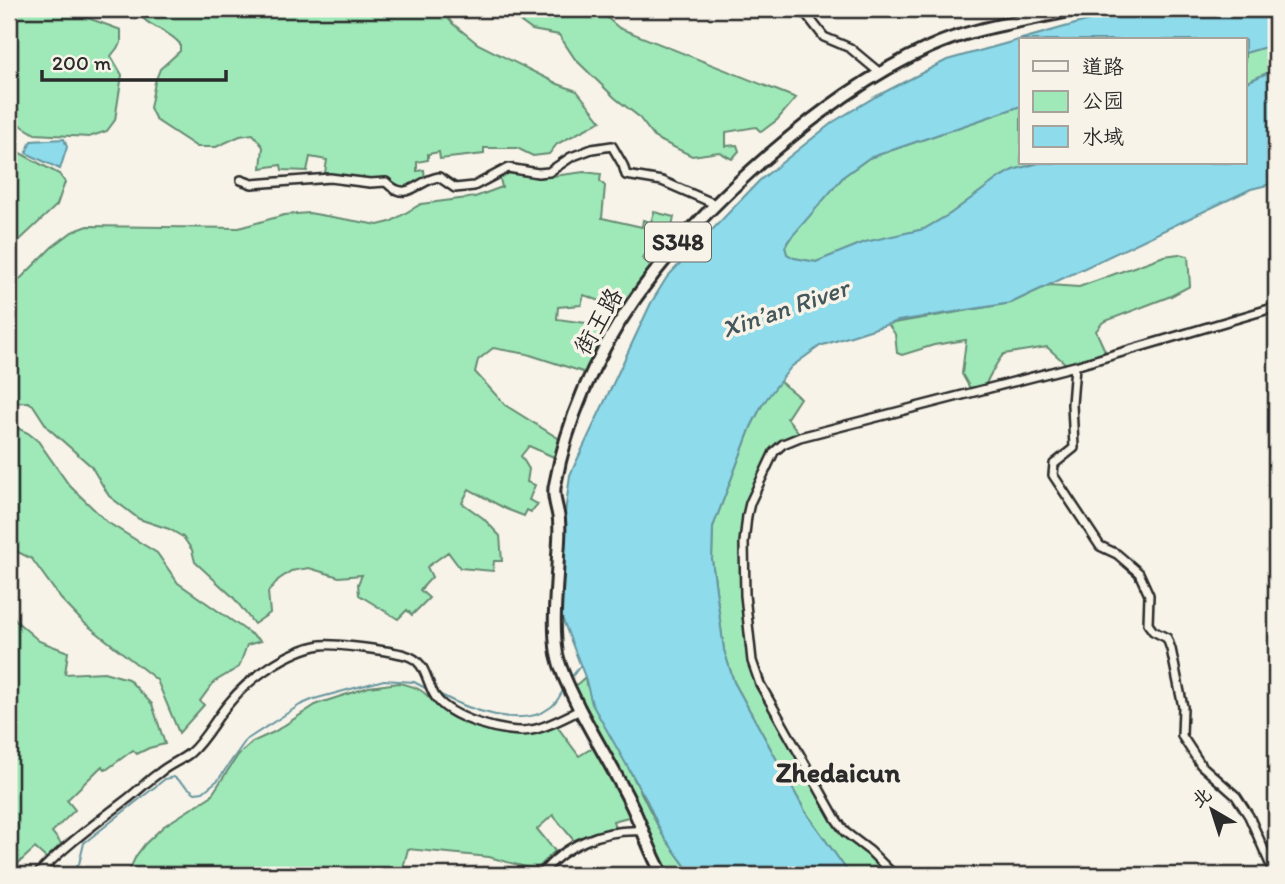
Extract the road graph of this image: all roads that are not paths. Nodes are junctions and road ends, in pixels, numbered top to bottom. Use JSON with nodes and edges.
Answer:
{"nodes":[{"id":1,"x":797,"y":9,"type":"edge"},
{"id":2,"x":1077,"y":9,"type":"edge"},
{"id":3,"x":880,"y":74,"type":"junction"},
{"id":4,"x":241,"y":180,"type":"dead end"},
{"id":5,"x":715,"y":204,"type":"junction"},
{"id":6,"x":1276,"y":307,"type":"edge"},
{"id":7,"x":1075,"y":366,"type":"junction"},
{"id":8,"x":580,"y":710,"type":"junction"},
{"id":9,"x":642,"y":831,"type":"junction"},
{"id":10,"x":37,"y":875,"type":"edge"},
{"id":11,"x":541,"y":875,"type":"edge"},
{"id":12,"x":663,"y":875,"type":"edge"},
{"id":13,"x":894,"y":875,"type":"edge"},
{"id":14,"x":1275,"y":875,"type":"edge"}],
"edges":[{"from":1,"to":3,"type":"street"},
{"from":2,"to":3,"type":"main road","name":"街王路","number":"S348"},
{"from":3,"to":5,"type":"main road","name":"街王路","number":"S348"},
{"from":4,"to":5,"type":"street"},
{"from":5,"to":8,"type":"main road","name":"街王路","number":"S348"},
{"from":6,"to":7,"type":"street"},
{"from":7,"to":13,"type":"street"},
{"from":7,"to":14,"type":"street"},
{"from":8,"to":9,"type":"main road","name":"街王路","number":"S348"},
{"from":8,"to":10,"type":"street"},
{"from":9,"to":11,"type":"street"},
{"from":9,"to":12,"type":"main road","name":"街王路","number":"S348"}]}
